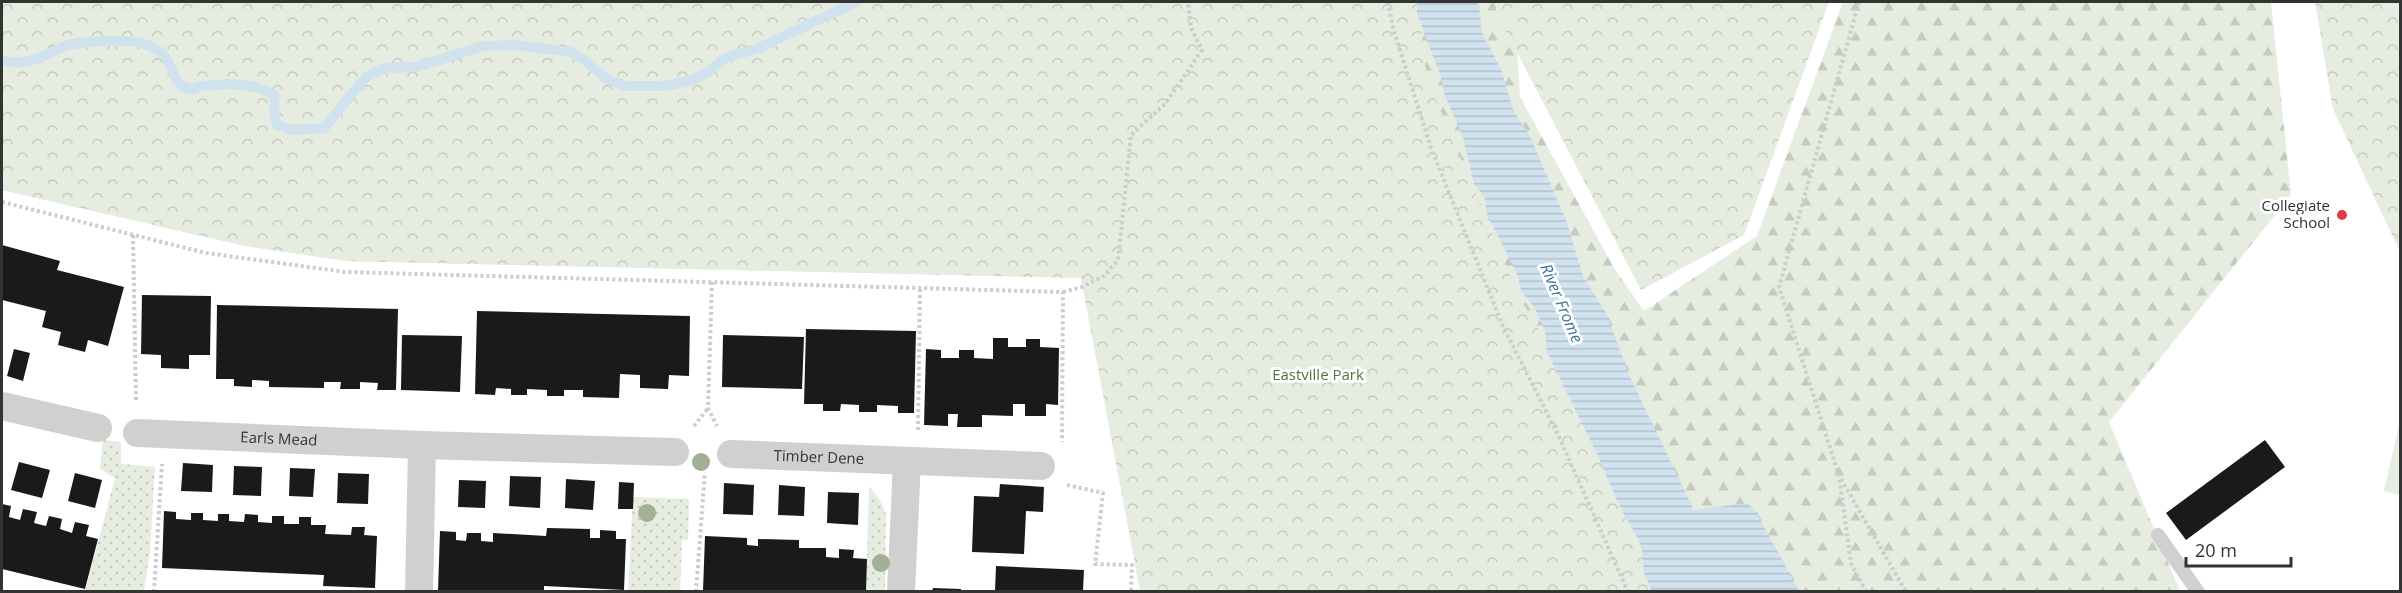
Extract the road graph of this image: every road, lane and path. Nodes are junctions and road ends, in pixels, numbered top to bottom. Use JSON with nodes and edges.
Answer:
{"nodes":[{"id":1,"x":1188,"y":2,"type":"edge"},
{"id":2,"x":1388,"y":2,"type":"edge"},
{"id":3,"x":1859,"y":2,"type":"edge"},
{"id":4,"x":2,"y":202,"type":"edge"},
{"id":5,"x":133,"y":235,"type":"junction"},
{"id":6,"x":712,"y":282,"type":"junction"},
{"id":7,"x":920,"y":287,"type":"junction"},
{"id":8,"x":1063,"y":292,"type":"junction"},
{"id":9,"x":2,"y":406,"type":"edge"},
{"id":10,"x":98,"y":428,"type":"dead end"},
{"id":11,"x":150,"y":433,"type":"junction"},
{"id":12,"x":422,"y":445,"type":"junction"},
{"id":13,"x":675,"y":452,"type":"dead end"},
{"id":14,"x":731,"y":454,"type":"joint"},
{"id":15,"x":912,"y":461,"type":"junction"},
{"id":16,"x":705,"y":465,"type":"dead end"},
{"id":17,"x":1055,"y":467,"type":"junction"},
{"id":18,"x":1839,"y":476,"type":"junction"},
{"id":19,"x":2158,"y":535,"type":"dead end"},
{"id":20,"x":154,"y":591,"type":"edge"},
{"id":21,"x":419,"y":591,"type":"edge"},
{"id":22,"x":696,"y":591,"type":"edge"},
{"id":23,"x":901,"y":591,"type":"edge"},
{"id":24,"x":1131,"y":591,"type":"edge"},
{"id":25,"x":1628,"y":591,"type":"edge"},
{"id":26,"x":1866,"y":591,"type":"edge"},
{"id":27,"x":1905,"y":591,"type":"edge"},
{"id":28,"x":2198,"y":591,"type":"edge"}],
"edges":[{"from":1,"to":8,"type":"path"},
{"from":2,"to":25,"type":"path"},
{"from":3,"to":18,"type":"path"},
{"from":4,"to":5,"type":"path"},
{"from":5,"to":6,"type":"path"},
{"from":5,"to":11,"type":"path"},
{"from":6,"to":7,"type":"path"},
{"from":6,"to":14,"type":"path"},
{"from":7,"to":8,"type":"path"},
{"from":7,"to":15,"type":"path"},
{"from":8,"to":17,"type":"path"},
{"from":9,"to":10,"type":"street"},
{"from":11,"to":12,"type":"street","name":"Earls Mead"},
{"from":11,"to":20,"type":"path"},
{"from":12,"to":13,"type":"street","name":"Earls Mead"},
{"from":12,"to":21,"type":"street"},
{"from":14,"to":15,"type":"street","name":"Timber Dene"},
{"from":15,"to":17,"type":"street","name":"Timber Dene"},
{"from":15,"to":23,"type":"street"},
{"from":16,"to":22,"type":"path"},
{"from":17,"to":24,"type":"path"},
{"from":18,"to":26,"type":"path"},
{"from":18,"to":27,"type":"path"},
{"from":19,"to":28,"type":"lane"}]}
